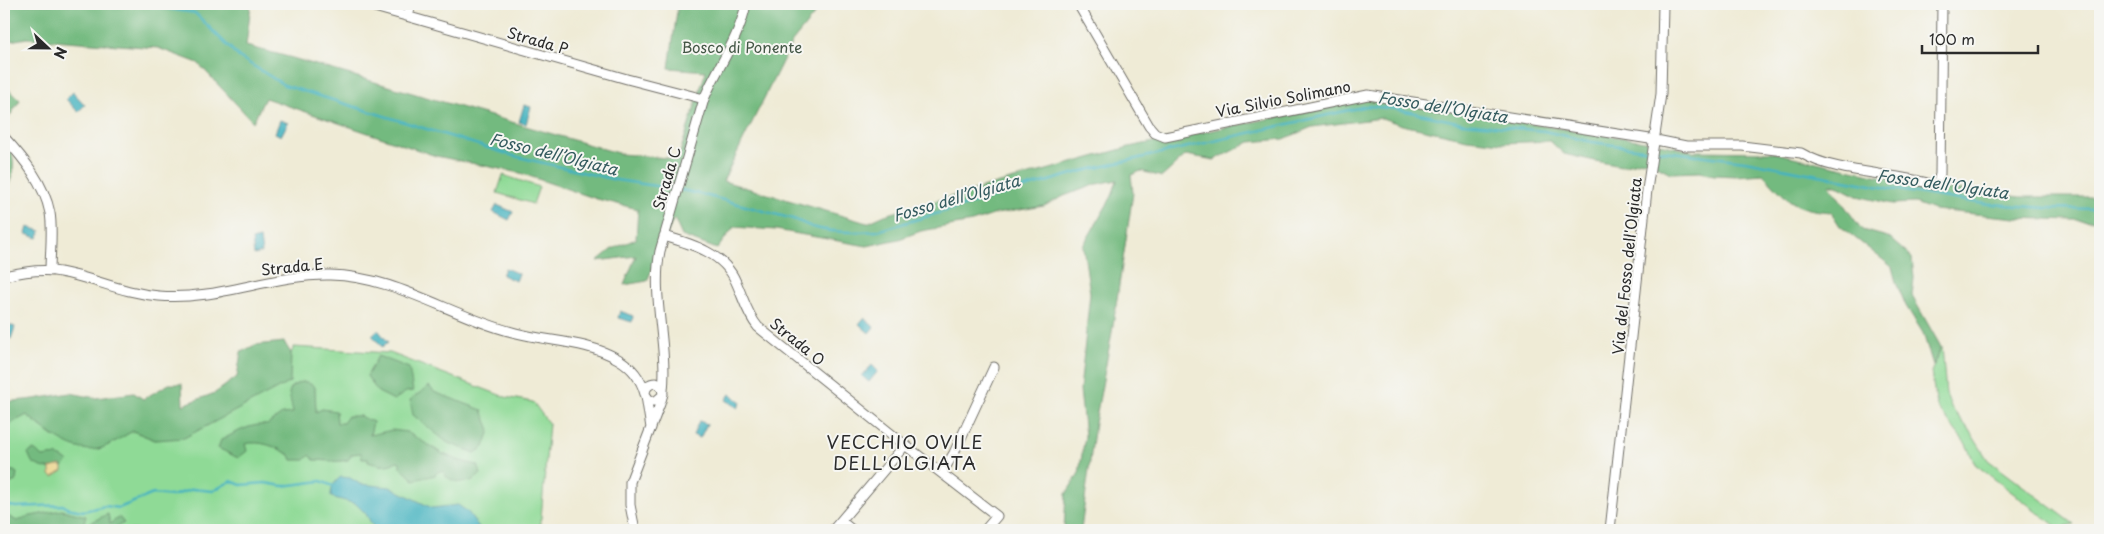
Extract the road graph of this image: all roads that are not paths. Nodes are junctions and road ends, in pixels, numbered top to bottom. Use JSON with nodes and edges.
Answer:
{"nodes":[{"id":1,"x":364,"y":4,"type":"edge"},
{"id":2,"x":411,"y":4,"type":"edge"},
{"id":3,"x":746,"y":4,"type":"edge"},
{"id":4,"x":1078,"y":4,"type":"edge"},
{"id":5,"x":1663,"y":4,"type":"edge"},
{"id":6,"x":1942,"y":4,"type":"edge"},
{"id":7,"x":408,"y":16,"type":"junction"},
{"id":8,"x":704,"y":99,"type":"junction"},
{"id":9,"x":4,"y":138,"type":"edge"},
{"id":10,"x":1655,"y":147,"type":"junction"},
{"id":11,"x":664,"y":236,"type":"junction"},
{"id":12,"x":50,"y":271,"type":"junction"},
{"id":13,"x":4,"y":276,"type":"edge"},
{"id":14,"x":994,"y":366,"type":"dead end"},
{"id":15,"x":631,"y":369,"type":"junction"},
{"id":16,"x":664,"y":370,"type":"junction"},
{"id":17,"x":655,"y":383,"type":"junction"},
{"id":18,"x":663,"y":394,"type":"junction"},
{"id":19,"x":645,"y":395,"type":"junction"},
{"id":20,"x":651,"y":428,"type":"junction"},
{"id":21,"x":905,"y":445,"type":"junction"},
{"id":22,"x":942,"y":474,"type":"junction"},
{"id":23,"x":841,"y":521,"type":"junction"},
{"id":24,"x":635,"y":530,"type":"edge"},
{"id":25,"x":832,"y":530,"type":"edge"},
{"id":26,"x":852,"y":530,"type":"edge"},
{"id":27,"x":985,"y":530,"type":"edge"},
{"id":28,"x":1610,"y":530,"type":"edge"}],
"edges":[{"from":1,"to":7,"type":"street","name":"Strada P"},
{"from":2,"to":7,"type":"street"},
{"from":3,"to":8,"type":"street","name":"Strada C"},
{"from":4,"to":10,"type":"street","name":"Via Silvio Solimano"},
{"from":5,"to":10,"type":"street","name":"Via del Fosso dell'Olgiata"},
{"from":6,"to":10,"type":"street"},
{"from":7,"to":8,"type":"street","name":"Strada P"},
{"from":8,"to":11,"type":"street","name":"Strada C"},
{"from":9,"to":12,"type":"street"},
{"from":10,"to":28,"type":"street","name":"Via del Fosso dell'Olgiata"},
{"from":11,"to":16,"type":"street","name":"Strada C"},
{"from":11,"to":21,"type":"street","name":"Strada O"},
{"from":12,"to":13,"type":"street","name":"Strada E"},
{"from":12,"to":15,"type":"street","name":"Strada E"},
{"from":14,"to":22,"type":"street"},
{"from":15,"to":17,"type":"street","name":"Strada E"},
{"from":15,"to":19,"type":"street","name":"Strada E"},
{"from":16,"to":17,"type":"street"},
{"from":16,"to":18,"type":"street","name":"Strada C"},
{"from":17,"to":18,"type":"street"},
{"from":17,"to":19,"type":"street"},
{"from":18,"to":19,"type":"street"},
{"from":18,"to":20,"type":"street","name":"Strada C"},
{"from":19,"to":20,"type":"street"},
{"from":20,"to":24,"type":"street","name":"Strada C"},
{"from":21,"to":22,"type":"street","name":"Strada O"},
{"from":21,"to":23,"type":"street"},
{"from":22,"to":27,"type":"street","name":"Strada O"},
{"from":23,"to":25,"type":"street"},
{"from":23,"to":26,"type":"street"}]}
